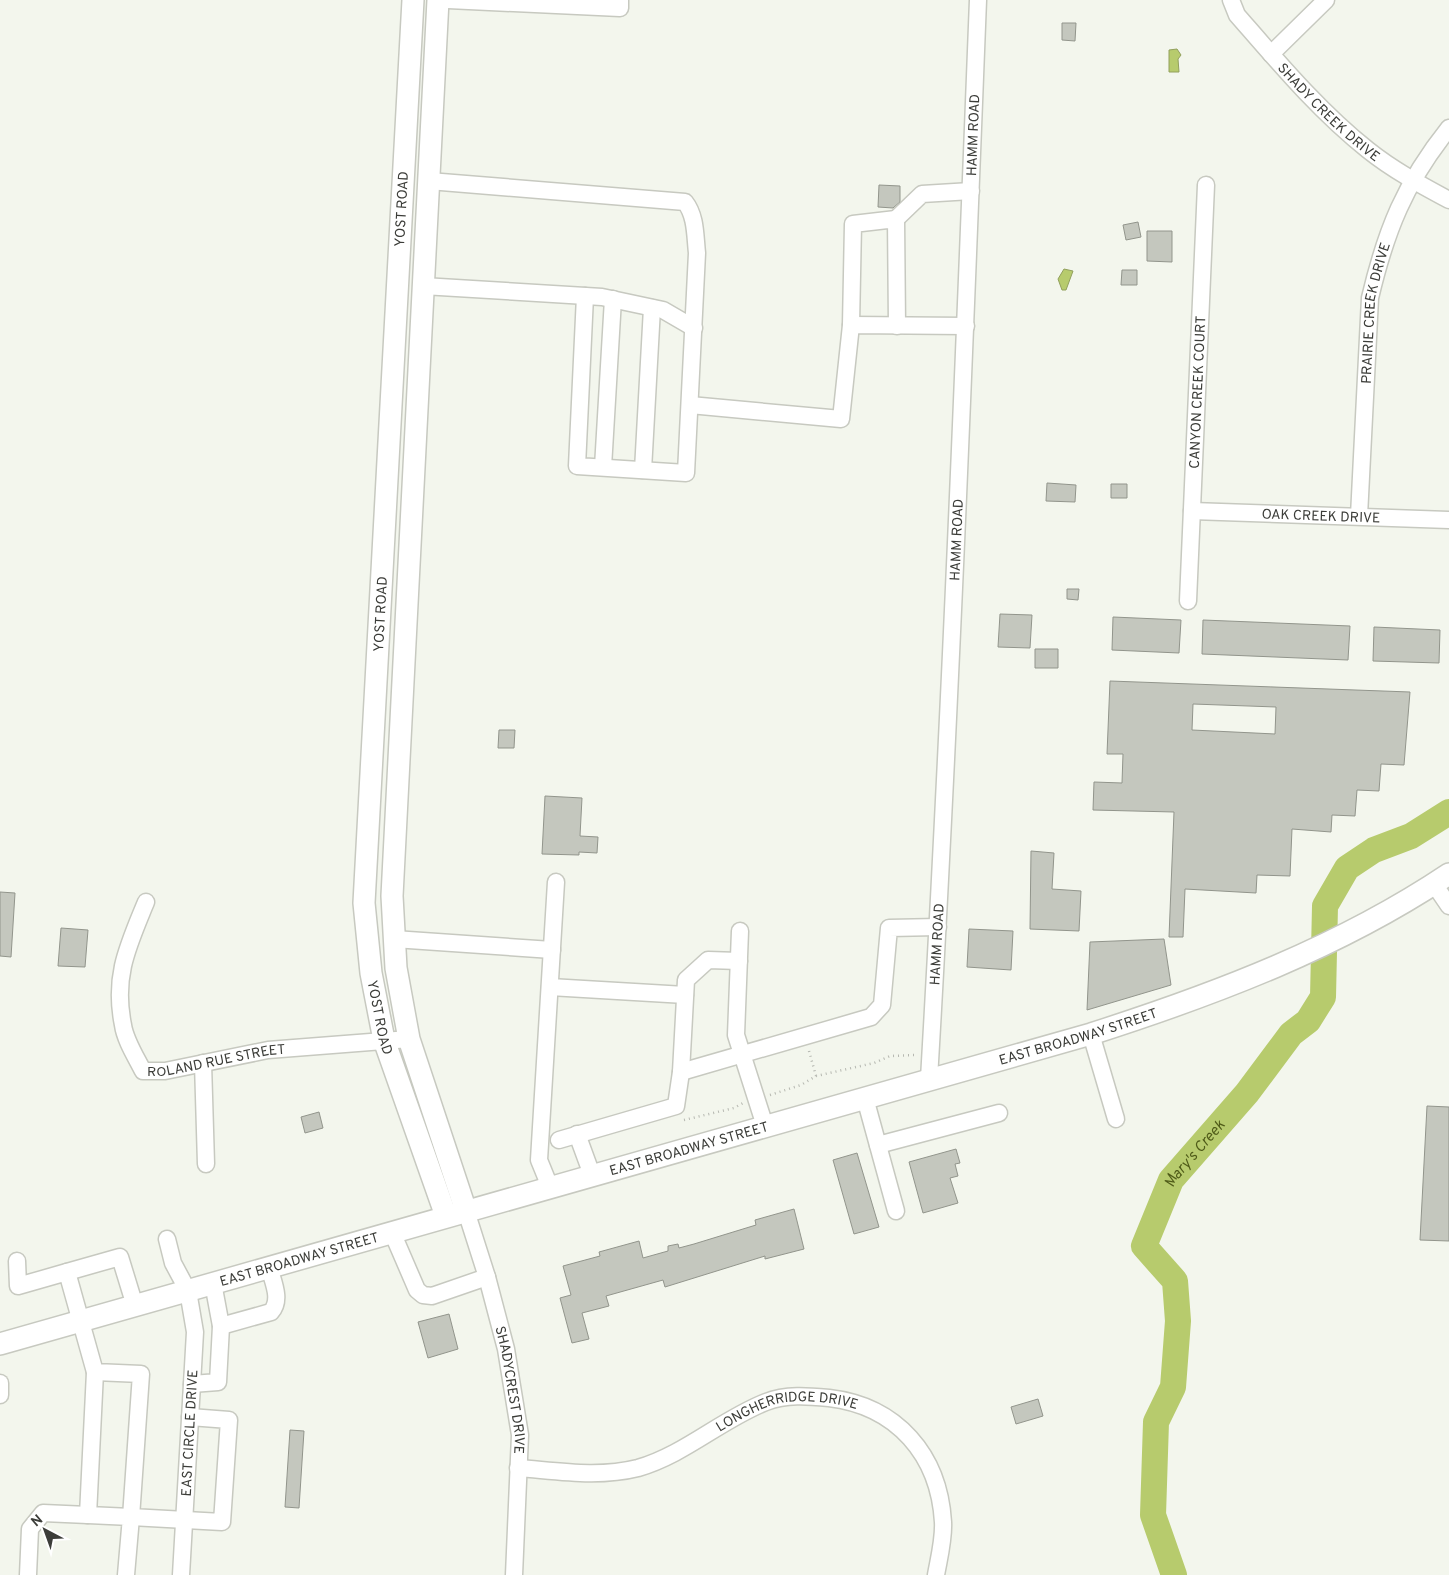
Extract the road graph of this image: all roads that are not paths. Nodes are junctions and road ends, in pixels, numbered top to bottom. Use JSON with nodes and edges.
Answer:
{"nodes":[{"id":1,"x":413,"y":0,"type":"edge"},
{"id":2,"x":438,"y":0,"type":"edge"},
{"id":3,"x":448,"y":0,"type":"edge"},
{"id":4,"x":620,"y":0,"type":"edge"},
{"id":5,"x":978,"y":0,"type":"edge"},
{"id":6,"x":1231,"y":0,"type":"edge"},
{"id":7,"x":1326,"y":0,"type":"edge"},
{"id":8,"x":500,"y":1,"type":"edge"},
{"id":9,"x":1271,"y":54,"type":"junction"},
{"id":10,"x":1449,"y":128,"type":"edge"},
{"id":11,"x":1412,"y":180,"type":"junction"},
{"id":12,"x":428,"y":181,"type":"junction"},
{"id":13,"x":1206,"y":185,"type":"dead end"},
{"id":14,"x":971,"y":191,"type":"junction"},
{"id":15,"x":1449,"y":200,"type":"edge"},
{"id":16,"x":896,"y":219,"type":"junction"},
{"id":17,"x":423,"y":286,"type":"junction"},
{"id":18,"x":584,"y":296,"type":"junction"},
{"id":19,"x":613,"y":299,"type":"junction"},
{"id":20,"x":658,"y":309,"type":"junction"},
{"id":21,"x":851,"y":325,"type":"junction"},
{"id":22,"x":897,"y":326,"type":"junction"},
{"id":23,"x":966,"y":326,"type":"junction"},
{"id":24,"x":694,"y":328,"type":"junction"},
{"id":25,"x":690,"y":405,"type":"junction"},
{"id":26,"x":389,"y":433,"type":"junction"},
{"id":27,"x":415,"y":435,"type":"junction"},
{"id":28,"x":603,"y":467,"type":"junction"},
{"id":29,"x":642,"y":470,"type":"junction"},
{"id":30,"x":1192,"y":511,"type":"junction"},
{"id":31,"x":1359,"y":516,"type":"junction"},
{"id":32,"x":1449,"y":520,"type":"edge"},
{"id":33,"x":1188,"y":601,"type":"dead end"},
{"id":34,"x":374,"y":710,"type":"junction"},
{"id":35,"x":400,"y":712,"type":"junction"},
{"id":36,"x":1442,"y":879,"type":"edge"},
{"id":37,"x":556,"y":882,"type":"dead end"},
{"id":38,"x":146,"y":902,"type":"dead end"},
{"id":39,"x":1449,"y":906,"type":"edge"},
{"id":40,"x":938,"y":927,"type":"junction"},
{"id":41,"x":740,"y":931,"type":"dead end"},
{"id":42,"x":368,"y":938,"type":"junction"},
{"id":43,"x":394,"y":939,"type":"junction"},
{"id":44,"x":552,"y":950,"type":"junction"},
{"id":45,"x":739,"y":961,"type":"junction"},
{"id":46,"x":550,"y":988,"type":"junction"},
{"id":47,"x":685,"y":995,"type":"junction"},
{"id":48,"x":1092,"y":1034,"type":"junction"},
{"id":49,"x":408,"y":1039,"type":"junction"},
{"id":50,"x":384,"y":1040,"type":"junction"},
{"id":51,"x":742,"y":1055,"type":"junction"},
{"id":52,"x":203,"y":1063,"type":"junction"},
{"id":53,"x":681,"y":1072,"type":"junction"},
{"id":54,"x":929,"y":1079,"type":"junction"},
{"id":55,"x":865,"y":1098,"type":"junction"},
{"id":56,"x":999,"y":1113,"type":"dead end"},
{"id":57,"x":1116,"y":1119,"type":"dead end"},
{"id":58,"x":765,"y":1126,"type":"junction"},
{"id":59,"x":578,"y":1134,"type":"junction"},
{"id":60,"x":559,"y":1140,"type":"dead end"},
{"id":61,"x":878,"y":1145,"type":"junction"},
{"id":62,"x":206,"y":1164,"type":"dead end"},
{"id":63,"x":592,"y":1175,"type":"junction"},
{"id":64,"x":550,"y":1187,"type":"junction"},
{"id":65,"x":896,"y":1211,"type":"dead end"},
{"id":66,"x":456,"y":1214,"type":"junction"},
{"id":67,"x":392,"y":1232,"type":"junction"},
{"id":68,"x":167,"y":1239,"type":"dead end"},
{"id":69,"x":17,"y":1261,"type":"dead end"},
{"id":70,"x":269,"y":1267,"type":"junction"},
{"id":71,"x":67,"y":1272,"type":"junction"},
{"id":72,"x":487,"y":1277,"type":"junction"},
{"id":73,"x":214,"y":1283,"type":"junction"},
{"id":74,"x":188,"y":1291,"type":"junction"},
{"id":75,"x":135,"y":1306,"type":"junction"},
{"id":76,"x":80,"y":1322,"type":"junction"},
{"id":77,"x":220,"y":1334,"type":"junction"},
{"id":78,"x":194,"y":1342,"type":"junction"},
{"id":79,"x":0,"y":1344,"type":"edge"},
{"id":80,"x":96,"y":1372,"type":"junction"},
{"id":81,"x":0,"y":1383,"type":"edge"},
{"id":82,"x":192,"y":1384,"type":"junction"},
{"id":83,"x":0,"y":1395,"type":"edge"},
{"id":84,"x":190,"y":1417,"type":"junction"},
{"id":85,"x":518,"y":1468,"type":"junction"},
{"id":86,"x":88,"y":1515,"type":"junction"},
{"id":87,"x":131,"y":1518,"type":"junction"},
{"id":88,"x":184,"y":1520,"type":"junction"},
{"id":89,"x":28,"y":1575,"type":"edge"},
{"id":90,"x":126,"y":1575,"type":"edge"},
{"id":91,"x":181,"y":1575,"type":"edge"},
{"id":92,"x":514,"y":1575,"type":"edge"},
{"id":93,"x":936,"y":1575,"type":"edge"}],
"edges":[{"from":1,"to":26,"type":"main road","name":"YOST ROAD"},
{"from":2,"to":12,"type":"main road","name":"YOST ROAD"},
{"from":3,"to":8,"type":"street"},
{"from":4,"to":8,"type":"street"},
{"from":5,"to":14,"type":"street","name":"HAMM ROAD"},
{"from":6,"to":9,"type":"street","name":"SHADY CREEK DRIVE"},
{"from":7,"to":9,"type":"street"},
{"from":9,"to":11,"type":"street","name":"SHADY CREEK DRIVE"},
{"from":10,"to":11,"type":"street","name":"PRAIRIE CREEK DRIVE"},
{"from":11,"to":15,"type":"street","name":"SHADY CREEK DRIVE"},
{"from":11,"to":31,"type":"street","name":"PRAIRIE CREEK DRIVE"},
{"from":12,"to":17,"type":"main road","name":"YOST ROAD"},
{"from":12,"to":24,"type":"street"},
{"from":13,"to":30,"type":"street","name":"CANYON CREEK COURT"},
{"from":14,"to":16,"type":"street"},
{"from":14,"to":23,"type":"street","name":"HAMM ROAD"},
{"from":16,"to":21,"type":"street"},
{"from":16,"to":22,"type":"street"},
{"from":17,"to":18,"type":"street"},
{"from":17,"to":27,"type":"main road","name":"YOST ROAD"},
{"from":18,"to":19,"type":"street"},
{"from":18,"to":28,"type":"street"},
{"from":19,"to":20,"type":"street"},
{"from":19,"to":28,"type":"street"},
{"from":20,"to":24,"type":"street"},
{"from":20,"to":29,"type":"street"},
{"from":21,"to":22,"type":"street"},
{"from":21,"to":25,"type":"street"},
{"from":22,"to":23,"type":"street"},
{"from":23,"to":40,"type":"street","name":"HAMM ROAD"},
{"from":24,"to":25,"type":"street"},
{"from":25,"to":29,"type":"street"},
{"from":26,"to":27,"type":"main road"},
{"from":26,"to":34,"type":"main road","name":"YOST ROAD"},
{"from":27,"to":35,"type":"main road","name":"YOST ROAD"},
{"from":28,"to":29,"type":"street"},
{"from":30,"to":31,"type":"street","name":"OAK CREEK DRIVE"},
{"from":30,"to":33,"type":"street","name":"CANYON CREEK COURT"},
{"from":31,"to":32,"type":"street","name":"OAK CREEK DRIVE"},
{"from":34,"to":35,"type":"main road"},
{"from":34,"to":42,"type":"main road","name":"YOST ROAD"},
{"from":35,"to":43,"type":"main road","name":"YOST ROAD"},
{"from":36,"to":39,"type":"street"},
{"from":36,"to":48,"type":"main road","name":"EAST BROADWAY STREET"},
{"from":37,"to":44,"type":"street"},
{"from":38,"to":52,"type":"street","name":"ROLAND RUE STREET"},
{"from":40,"to":51,"type":"street"},
{"from":40,"to":54,"type":"street","name":"HAMM ROAD"},
{"from":41,"to":45,"type":"street"},
{"from":42,"to":43,"type":"main road"},
{"from":42,"to":50,"type":"main road","name":"YOST ROAD"},
{"from":43,"to":44,"type":"street"},
{"from":43,"to":49,"type":"main road","name":"YOST ROAD"},
{"from":44,"to":46,"type":"street"},
{"from":45,"to":47,"type":"street"},
{"from":45,"to":51,"type":"street"},
{"from":46,"to":47,"type":"street"},
{"from":46,"to":64,"type":"street"},
{"from":47,"to":53,"type":"street"},
{"from":48,"to":54,"type":"main road","name":"EAST BROADWAY STREET"},
{"from":48,"to":57,"type":"street"},
{"from":49,"to":50,"type":"street","name":"ROLAND RUE STREET"},
{"from":49,"to":66,"type":"main road","name":"YOST ROAD"},
{"from":50,"to":52,"type":"street","name":"ROLAND RUE STREET"},
{"from":50,"to":66,"type":"main road","name":"YOST ROAD"},
{"from":51,"to":53,"type":"street"},
{"from":51,"to":58,"type":"street"},
{"from":52,"to":62,"type":"street"},
{"from":53,"to":59,"type":"street"},
{"from":54,"to":55,"type":"main road","name":"EAST BROADWAY STREET"},
{"from":55,"to":58,"type":"main road","name":"EAST BROADWAY STREET"},
{"from":55,"to":61,"type":"street"},
{"from":56,"to":61,"type":"street"},
{"from":58,"to":63,"type":"main road","name":"EAST BROADWAY STREET"},
{"from":59,"to":60,"type":"street"},
{"from":59,"to":63,"type":"street"},
{"from":61,"to":65,"type":"street"},
{"from":63,"to":64,"type":"main road","name":"EAST BROADWAY STREET"},
{"from":64,"to":66,"type":"main road","name":"EAST BROADWAY STREET"},
{"from":66,"to":67,"type":"main road","name":"EAST BROADWAY STREET"},
{"from":66,"to":72,"type":"street","name":"SHADYCREST DRIVE"},
{"from":67,"to":70,"type":"main road","name":"EAST BROADWAY STREET"},
{"from":67,"to":72,"type":"street"},
{"from":68,"to":74,"type":"street","name":"EAST CIRCLE DRIVE"},
{"from":69,"to":71,"type":"street"},
{"from":70,"to":73,"type":"main road","name":"EAST BROADWAY STREET"},
{"from":70,"to":77,"type":"street"},
{"from":71,"to":75,"type":"street"},
{"from":71,"to":76,"type":"street"},
{"from":72,"to":85,"type":"street","name":"SHADYCREST DRIVE"},
{"from":73,"to":74,"type":"main road","name":"EAST BROADWAY STREET"},
{"from":73,"to":77,"type":"street"},
{"from":74,"to":75,"type":"main road","name":"EAST BROADWAY STREET"},
{"from":74,"to":78,"type":"street","name":"EAST CIRCLE DRIVE"},
{"from":75,"to":76,"type":"main road","name":"EAST BROADWAY STREET"},
{"from":76,"to":79,"type":"main road","name":"EAST BROADWAY STREET"},
{"from":76,"to":80,"type":"street"},
{"from":77,"to":78,"type":"street"},
{"from":77,"to":82,"type":"street"},
{"from":78,"to":82,"type":"street","name":"EAST CIRCLE DRIVE"},
{"from":80,"to":86,"type":"street"},
{"from":80,"to":87,"type":"street"},
{"from":81,"to":83,"type":"street"},
{"from":82,"to":84,"type":"street","name":"EAST CIRCLE DRIVE"},
{"from":84,"to":88,"type":"street","name":"EAST CIRCLE DRIVE"},
{"from":84,"to":88,"type":"street"},
{"from":85,"to":92,"type":"street","name":"SHADYCREST DRIVE"},
{"from":85,"to":93,"type":"street","name":"LONGHERRIDGE DRIVE"},
{"from":86,"to":87,"type":"street"},
{"from":86,"to":89,"type":"street"},
{"from":87,"to":88,"type":"street"},
{"from":87,"to":90,"type":"street"},
{"from":88,"to":91,"type":"street","name":"EAST CIRCLE DRIVE"}]}
